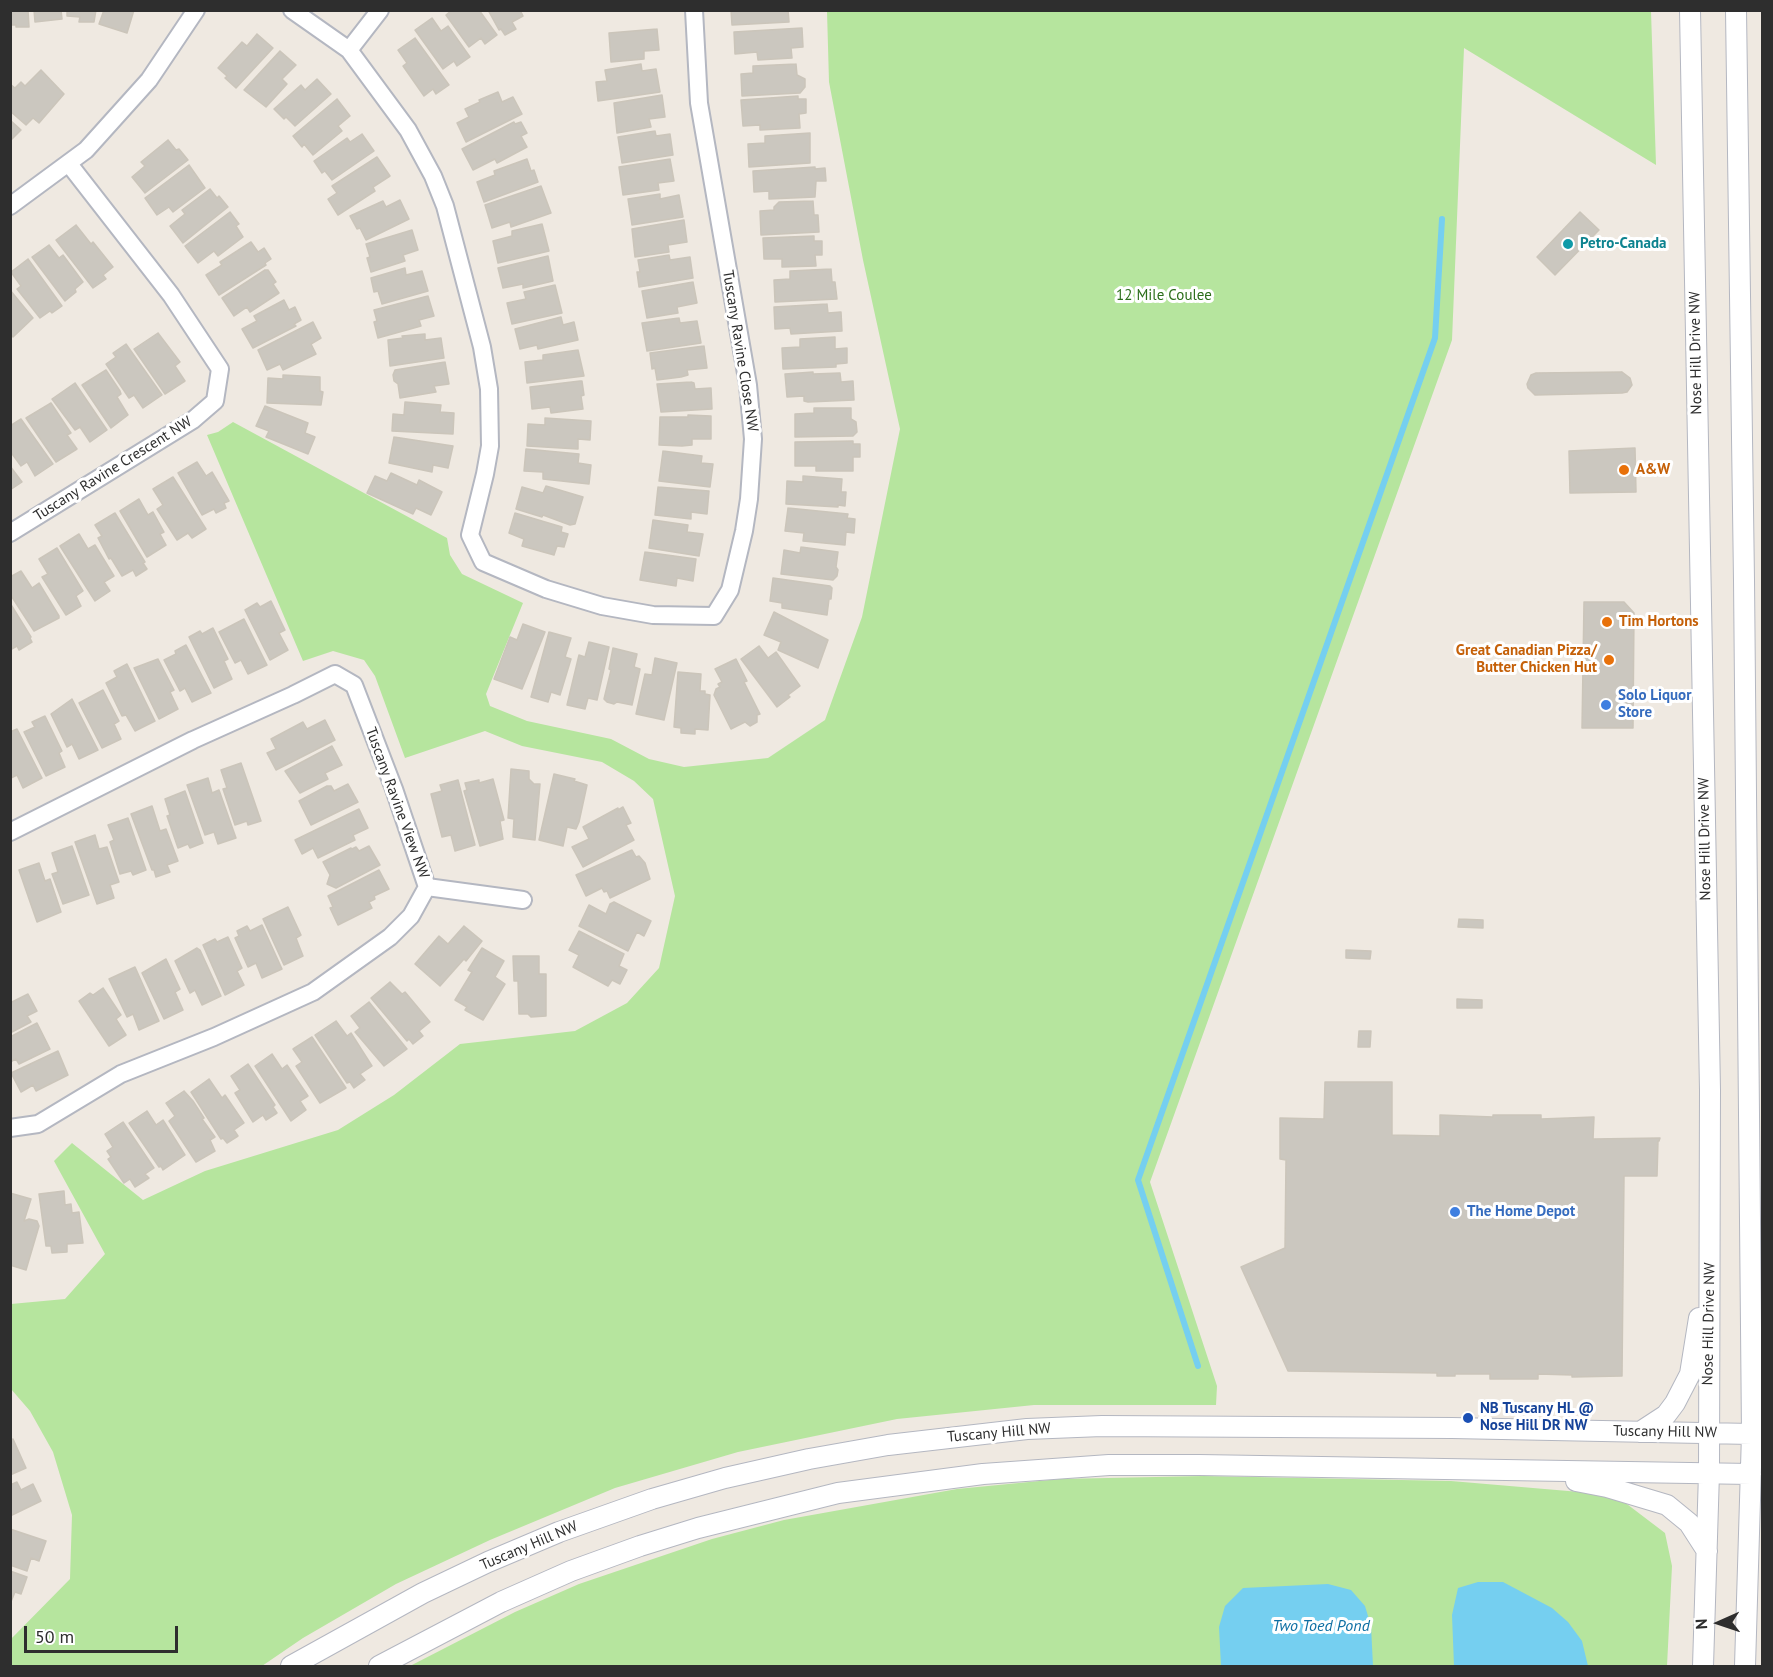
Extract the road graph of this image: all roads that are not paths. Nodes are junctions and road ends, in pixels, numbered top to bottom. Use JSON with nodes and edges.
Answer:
{"nodes":[{"id":1,"x":196,"y":10,"type":"edge"},
{"id":2,"x":292,"y":10,"type":"edge"},
{"id":3,"x":380,"y":10,"type":"edge"},
{"id":4,"x":694,"y":10,"type":"edge"},
{"id":5,"x":1690,"y":10,"type":"edge"},
{"id":6,"x":1736,"y":10,"type":"edge"},
{"id":7,"x":349,"y":50,"type":"junction"},
{"id":8,"x":69,"y":164,"type":"junction"},
{"id":9,"x":10,"y":206,"type":"edge"},
{"id":10,"x":10,"y":533,"type":"edge"},
{"id":11,"x":10,"y":832,"type":"edge"},
{"id":12,"x":427,"y":887,"type":"junction"},
{"id":13,"x":523,"y":900,"type":"dead end"},
{"id":14,"x":10,"y":1128,"type":"edge"},
{"id":15,"x":1711,"y":1211,"type":"junction"},
{"id":16,"x":1640,"y":1432,"type":"junction"},
{"id":17,"x":1708,"y":1433,"type":"junction"},
{"id":18,"x":1752,"y":1434,"type":"junction"},
{"id":19,"x":1527,"y":1471,"type":"junction"},
{"id":20,"x":1709,"y":1473,"type":"junction"},
{"id":21,"x":1751,"y":1474,"type":"junction"},
{"id":22,"x":1707,"y":1551,"type":"junction"},
{"id":23,"x":291,"y":1666,"type":"edge"},
{"id":24,"x":379,"y":1666,"type":"edge"},
{"id":25,"x":1703,"y":1666,"type":"edge"},
{"id":26,"x":1745,"y":1666,"type":"edge"}],
"edges":[{"from":1,"to":8,"type":"street"},
{"from":2,"to":7,"type":"street","name":"Tuscany Ravine Close NW"},
{"from":3,"to":7,"type":"street"},
{"from":4,"to":7,"type":"street","name":"Tuscany Ravine Close NW"},
{"from":5,"to":15,"type":"street","name":"Nose Hill Drive NW"},
{"from":6,"to":18,"type":"street"},
{"from":8,"to":9,"type":"street"},
{"from":8,"to":10,"type":"street","name":"Tuscany Ravine Crescent NW"},
{"from":11,"to":12,"type":"street","name":"Tuscany Ravine View NW"},
{"from":12,"to":13,"type":"street"},
{"from":12,"to":14,"type":"street","name":"Tuscany Ravine View NW"},
{"from":15,"to":16,"type":"street"},
{"from":15,"to":17,"type":"street","name":"Nose Hill Drive NW"},
{"from":16,"to":17,"type":"street","name":"Tuscany Hill NW"},
{"from":16,"to":23,"type":"street","name":"Tuscany Hill NW"},
{"from":17,"to":18,"type":"street","name":"Tuscany Hill NW"},
{"from":17,"to":20,"type":"street","name":"Nose Hill Drive NW"},
{"from":18,"to":21,"type":"street"},
{"from":19,"to":20,"type":"street"},
{"from":19,"to":22,"type":"street"},
{"from":19,"to":24,"type":"street"},
{"from":20,"to":21,"type":"street"},
{"from":20,"to":22,"type":"street","name":"Nose Hill Drive NW"},
{"from":21,"to":26,"type":"street"},
{"from":22,"to":25,"type":"street","name":"Nose Hill Drive NW"}]}
